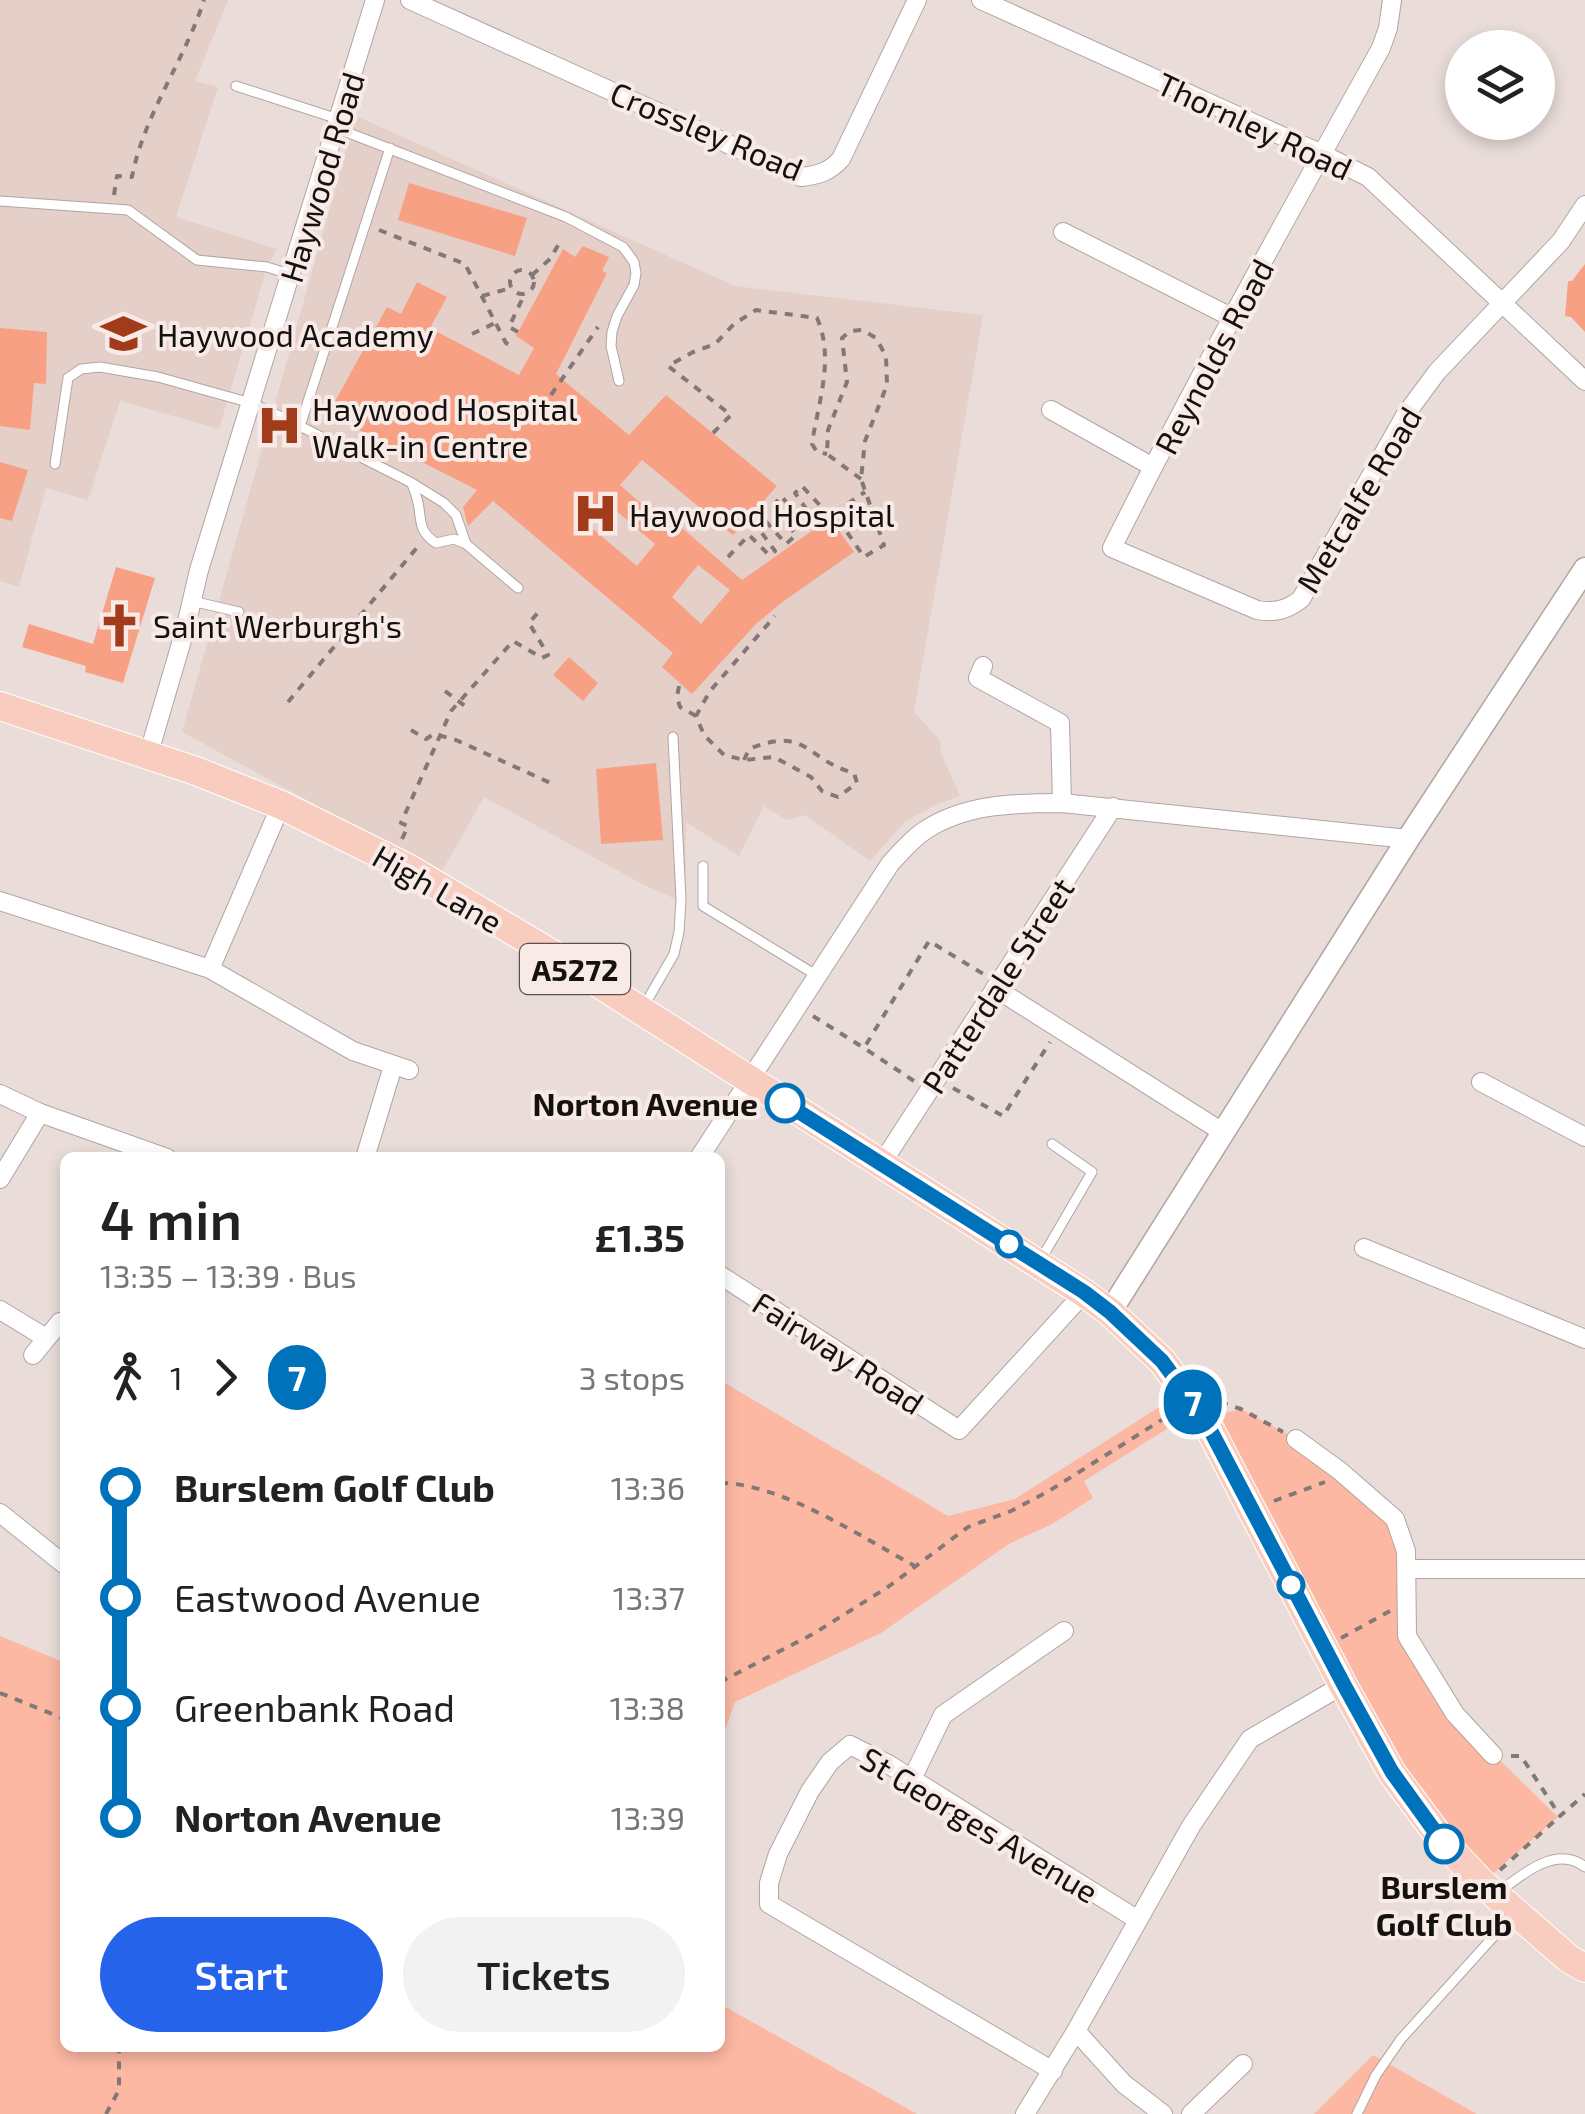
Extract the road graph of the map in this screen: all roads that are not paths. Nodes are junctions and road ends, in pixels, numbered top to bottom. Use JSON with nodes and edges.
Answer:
{"nodes":[{"id":1,"x":375,"y":0,"type":"edge"},
{"id":2,"x":410,"y":0,"type":"edge"},
{"id":3,"x":917,"y":0,"type":"edge"},
{"id":4,"x":981,"y":0,"type":"edge"},
{"id":5,"x":1392,"y":0,"type":"edge"},
{"id":6,"x":236,"y":86,"type":"dead end"},
{"id":7,"x":337,"y":123,"type":"junction"},
{"id":8,"x":390,"y":148,"type":"junction"},
{"id":9,"x":1322,"y":154,"type":"junction"},
{"id":10,"x":0,"y":201,"type":"edge"},
{"id":11,"x":1585,"y":205,"type":"edge"},
{"id":12,"x":1063,"y":232,"type":"dead end"},
{"id":13,"x":291,"y":275,"type":"junction"},
{"id":14,"x":1502,"y":302,"type":"junction"},
{"id":15,"x":1233,"y":318,"type":"junction"},
{"id":16,"x":618,"y":381,"type":"dead end"},
{"id":17,"x":1585,"y":381,"type":"edge"},
{"id":18,"x":251,"y":404,"type":"junction"},
{"id":19,"x":1051,"y":410,"type":"dead end"},
{"id":20,"x":300,"y":426,"type":"junction"},
{"id":21,"x":55,"y":464,"type":"dead end"},
{"id":22,"x":1152,"y":467,"type":"junction"},
{"id":23,"x":412,"y":484,"type":"junction"},
{"id":24,"x":466,"y":544,"type":"junction"},
{"id":25,"x":1124,"y":554,"type":"joint"},
{"id":26,"x":1585,"y":569,"type":"edge"},
{"id":27,"x":518,"y":588,"type":"dead end"},
{"id":28,"x":192,"y":601,"type":"junction"},
{"id":29,"x":240,"y":612,"type":"dead end"},
{"id":30,"x":983,"y":666,"type":"dead end"},
{"id":31,"x":0,"y":706,"type":"edge"},
{"id":32,"x":674,"y":738,"type":"dead end"},
{"id":33,"x":148,"y":756,"type":"junction"},
{"id":34,"x":1062,"y":803,"type":"junction"},
{"id":35,"x":281,"y":805,"type":"junction"},
{"id":36,"x":1113,"y":807,"type":"junction"},
{"id":37,"x":1408,"y":839,"type":"junction"},
{"id":38,"x":703,"y":866,"type":"dead end"},
{"id":39,"x":0,"y":901,"type":"edge"},
{"id":40,"x":210,"y":969,"type":"junction"},
{"id":41,"x":816,"y":976,"type":"junction"},
{"id":42,"x":996,"y":986,"type":"junction"},
{"id":43,"x":641,"y":1011,"type":"junction"},
{"id":44,"x":749,"y":1081,"type":"junction"},
{"id":45,"x":1481,"y":1082,"type":"dead end"},
{"id":46,"x":0,"y":1094,"type":"edge"},
{"id":47,"x":40,"y":1114,"type":"junction"},
{"id":48,"x":1224,"y":1133,"type":"junction"},
{"id":49,"x":1585,"y":1137,"type":"edge"},
{"id":50,"x":1052,"y":1144,"type":"dead end"},
{"id":51,"x":150,"y":1152,"type":"edge"},
{"id":52,"x":368,"y":1152,"type":"edge"},
{"id":53,"x":702,"y":1152,"type":"edge"},
{"id":54,"x":882,"y":1162,"type":"junction"},
{"id":55,"x":0,"y":1179,"type":"edge"},
{"id":56,"x":1364,"y":1248,"type":"dead end"},
{"id":57,"x":1038,"y":1263,"type":"junction"},
{"id":58,"x":725,"y":1278,"type":"edge"},
{"id":59,"x":1084,"y":1292,"type":"junction"},
{"id":60,"x":0,"y":1310,"type":"edge"},
{"id":61,"x":1110,"y":1312,"type":"junction"},
{"id":62,"x":60,"y":1322,"type":"dead end"},
{"id":63,"x":46,"y":1338,"type":"junction"},
{"id":64,"x":1585,"y":1339,"type":"edge"},
{"id":65,"x":33,"y":1354,"type":"dead end"},
{"id":66,"x":1296,"y":1439,"type":"road end"},
{"id":67,"x":0,"y":1513,"type":"edge"},
{"id":68,"x":60,"y":1562,"type":"edge"},
{"id":69,"x":1407,"y":1569,"type":"junction"},
{"id":70,"x":1585,"y":1569,"type":"edge"},
{"id":71,"x":1064,"y":1631,"type":"dead end"},
{"id":72,"x":1344,"y":1685,"type":"junction"},
{"id":73,"x":1492,"y":1755,"type":"road end"},
{"id":74,"x":912,"y":1779,"type":"junction"},
{"id":75,"x":1585,"y":1867,"type":"edge"},
{"id":76,"x":1498,"y":1897,"type":"junction"},
{"id":77,"x":1138,"y":1920,"type":"junction"},
{"id":78,"x":1585,"y":1968,"type":"edge"},
{"id":79,"x":1076,"y":2031,"type":"junction"},
{"id":80,"x":1243,"y":2064,"type":"dead end"},
{"id":81,"x":1052,"y":2070,"type":"junction"},
{"id":82,"x":1025,"y":2114,"type":"edge"},
{"id":83,"x":1164,"y":2114,"type":"edge"},
{"id":84,"x":1191,"y":2114,"type":"edge"},
{"id":85,"x":1356,"y":2114,"type":"edge"}],
"edges":[{"from":1,"to":7,"type":"street","name":"Haywood Road"},
{"from":2,"to":3,"type":"street","name":"Crossley Road"},
{"from":4,"to":9,"type":"street","name":"Thornley Road"},
{"from":5,"to":9,"type":"street","name":"Reynolds Road"},
{"from":6,"to":7,"type":"lane"},
{"from":7,"to":8,"type":"lane"},
{"from":7,"to":13,"type":"street","name":"Haywood Road"},
{"from":8,"to":16,"type":"lane"},
{"from":8,"to":20,"type":"lane"},
{"from":9,"to":14,"type":"street","name":"Thornley Road"},
{"from":9,"to":15,"type":"street","name":"Reynolds Road"},
{"from":10,"to":13,"type":"lane"},
{"from":11,"to":14,"type":"street"},
{"from":12,"to":15,"type":"street"},
{"from":13,"to":18,"type":"street","name":"Haywood Road"},
{"from":14,"to":17,"type":"street","name":"Thornley Road"},
{"from":14,"to":25,"type":"street","name":"Metcalfe Road"},
{"from":15,"to":22,"type":"street","name":"Reynolds Road"},
{"from":18,"to":20,"type":"lane"},
{"from":18,"to":21,"type":"lane"},
{"from":18,"to":28,"type":"street","name":"Haywood Road"},
{"from":19,"to":22,"type":"street"},
{"from":20,"to":23,"type":"lane"},
{"from":22,"to":25,"type":"street","name":"Reynolds Road"},
{"from":23,"to":24,"type":"lane"},
{"from":23,"to":24,"type":"lane"},
{"from":24,"to":27,"type":"lane"},
{"from":26,"to":37,"type":"street"},
{"from":28,"to":29,"type":"lane"},
{"from":28,"to":33,"type":"street","name":"Haywood Road"},
{"from":30,"to":34,"type":"street"},
{"from":31,"to":33,"type":"main road","name":"High Lane","number":"A5272"},
{"from":32,"to":43,"type":"lane"},
{"from":33,"to":35,"type":"main road","name":"High Lane","number":"A5272"},
{"from":34,"to":36,"type":"street"},
{"from":34,"to":41,"type":"street"},
{"from":35,"to":40,"type":"street"},
{"from":35,"to":43,"type":"main road","name":"High Lane","number":"A5272"},
{"from":36,"to":37,"type":"street"},
{"from":36,"to":42,"type":"street","name":"Patterdale Street"},
{"from":37,"to":48,"type":"street"},
{"from":38,"to":41,"type":"lane"},
{"from":39,"to":40,"type":"street"},
{"from":40,"to":52,"type":"street"},
{"from":41,"to":44,"type":"street"},
{"from":42,"to":48,"type":"street"},
{"from":42,"to":54,"type":"street","name":"Patterdale Street"},
{"from":43,"to":44,"type":"main road","name":"High Lane","number":"A5272"},
{"from":44,"to":53,"type":"street"},
{"from":44,"to":54,"type":"main road","name":"High Lane","number":"A5272"},
{"from":45,"to":49,"type":"street"},
{"from":46,"to":47,"type":"street"},
{"from":47,"to":51,"type":"street"},
{"from":47,"to":55,"type":"street"},
{"from":48,"to":61,"type":"street"},
{"from":50,"to":57,"type":"lane"},
{"from":54,"to":57,"type":"main road","name":"High Lane","number":"A5272"},
{"from":56,"to":64,"type":"street"},
{"from":57,"to":59,"type":"main road","name":"High Lane","number":"A5272"},
{"from":58,"to":59,"type":"street","name":"Fairway Road"},
{"from":59,"to":61,"type":"main road","name":"High Lane","number":"A5272"},
{"from":60,"to":63,"type":"street"},
{"from":61,"to":72,"type":"main road","name":"High Lane","number":"A5272"},
{"from":62,"to":63,"type":"street"},
{"from":63,"to":65,"type":"street"},
{"from":66,"to":69,"type":"street"},
{"from":67,"to":68,"type":"street"},
{"from":69,"to":70,"type":"street"},
{"from":69,"to":73,"type":"street"},
{"from":71,"to":74,"type":"street"},
{"from":72,"to":76,"type":"main road","name":"High Lane","number":"A5272"},
{"from":72,"to":77,"type":"street"},
{"from":74,"to":77,"type":"street","name":"St Georges Avenue"},
{"from":74,"to":81,"type":"street","name":"St Georges Avenue"},
{"from":75,"to":76,"type":"lane"},
{"from":76,"to":78,"type":"main road","name":"High Lane","number":"A5272"},
{"from":76,"to":85,"type":"lane"},
{"from":77,"to":79,"type":"street"},
{"from":79,"to":81,"type":"street"},
{"from":79,"to":83,"type":"street"},
{"from":80,"to":84,"type":"street"},
{"from":81,"to":82,"type":"street"}]}
